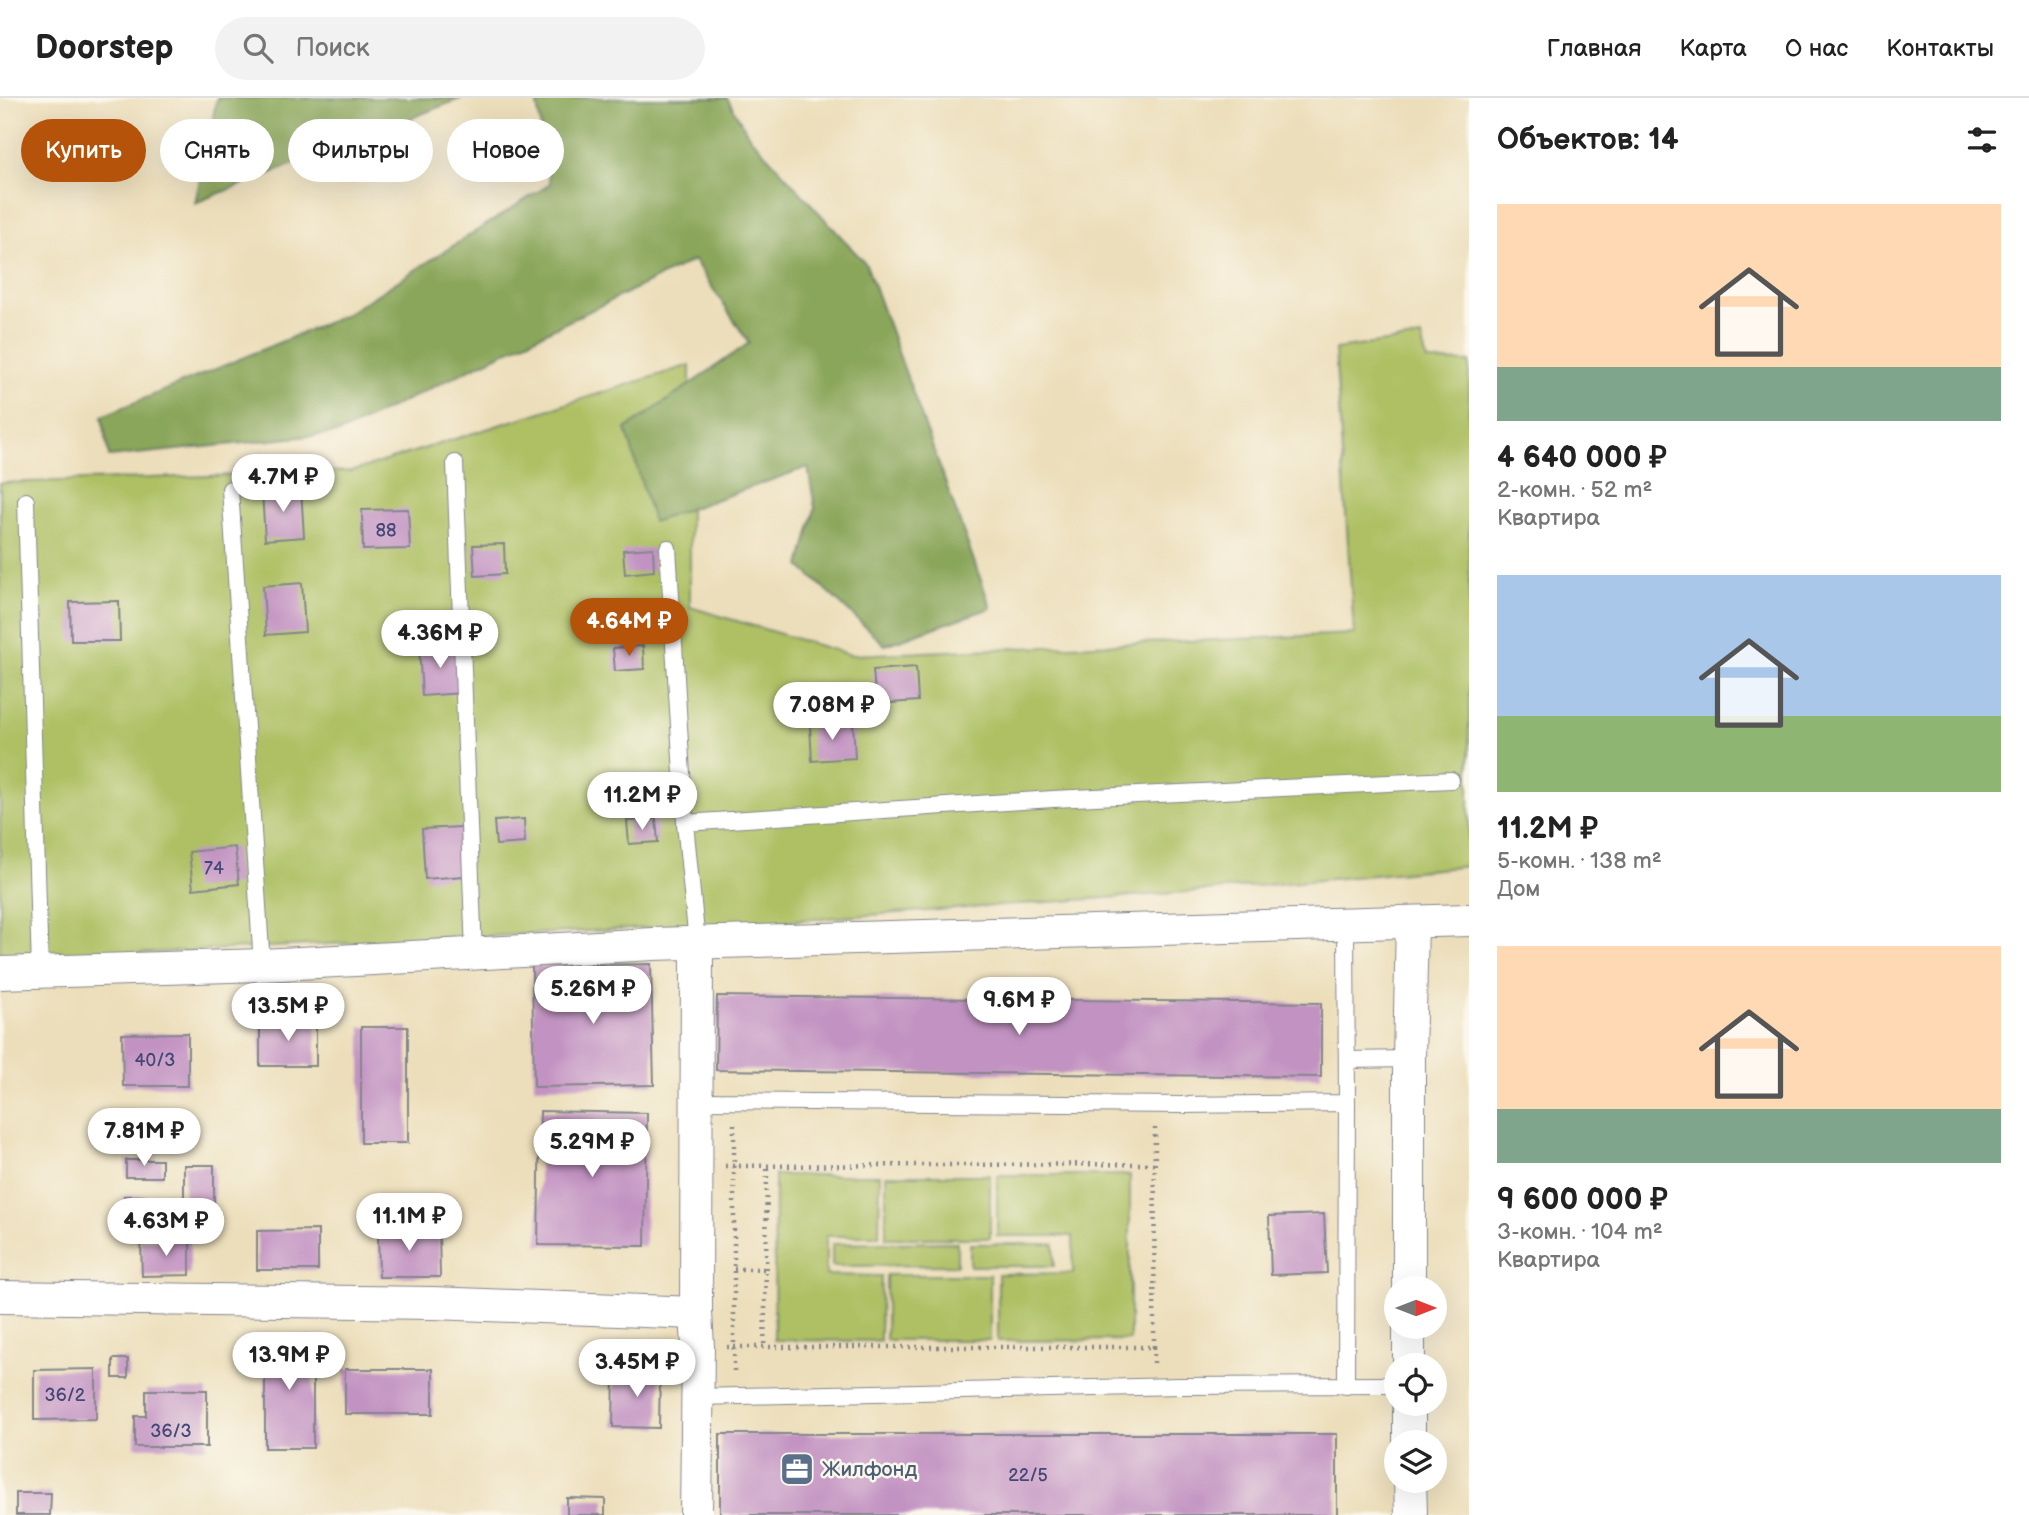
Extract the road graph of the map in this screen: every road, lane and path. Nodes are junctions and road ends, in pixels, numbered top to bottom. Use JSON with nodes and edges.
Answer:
{"nodes":[{"id":1,"x":455,"y":463,"type":"dead end"},
{"id":2,"x":230,"y":489,"type":"dead end"},
{"id":3,"x":26,"y":501,"type":"dead end"},
{"id":4,"x":668,"y":548,"type":"dead end"},
{"id":5,"x":1451,"y":780,"type":"dead end"},
{"id":6,"x":685,"y":823,"type":"junction"},
{"id":7,"x":1469,"y":920,"type":"edge"},
{"id":8,"x":1412,"y":922,"type":"junction"},
{"id":9,"x":1346,"y":923,"type":"junction"},
{"id":10,"x":697,"y":943,"type":"junction"},
{"id":11,"x":474,"y":954,"type":"junction"},
{"id":12,"x":261,"y":965,"type":"junction"},
{"id":13,"x":40,"y":972,"type":"junction"},
{"id":14,"x":0,"y":973,"type":"edge"},
{"id":15,"x":1409,"y":1059,"type":"junction"},
{"id":16,"x":1347,"y":1060,"type":"junction"},
{"id":17,"x":696,"y":1101,"type":"junction"},
{"id":18,"x":734,"y":1101,"type":"junction"},
{"id":19,"x":1347,"y":1103,"type":"junction"},
{"id":20,"x":1155,"y":1105,"type":"junction"},
{"id":21,"x":1155,"y":1164,"type":"junction"},
{"id":22,"x":696,"y":1166,"type":"junction"},
{"id":23,"x":734,"y":1166,"type":"junction"},
{"id":24,"x":767,"y":1166,"type":"junction"},
{"id":25,"x":734,"y":1269,"type":"junction"},
{"id":26,"x":766,"y":1269,"type":"junction"},
{"id":27,"x":1409,"y":1276,"type":"edge"},
{"id":28,"x":0,"y":1297,"type":"edge"},
{"id":29,"x":696,"y":1313,"type":"junction"},
{"id":30,"x":698,"y":1347,"type":"junction"},
{"id":31,"x":734,"y":1347,"type":"junction"},
{"id":32,"x":764,"y":1347,"type":"junction"},
{"id":33,"x":1154,"y":1347,"type":"junction"},
{"id":34,"x":1384,"y":1385,"type":"edge"},
{"id":35,"x":1346,"y":1386,"type":"junction"},
{"id":36,"x":1154,"y":1387,"type":"junction"},
{"id":37,"x":734,"y":1396,"type":"junction"},
{"id":38,"x":696,"y":1397,"type":"junction"},
{"id":39,"x":1410,"y":1493,"type":"edge"},
{"id":40,"x":696,"y":1515,"type":"edge"},
{"id":41,"x":1411,"y":1515,"type":"edge"}],
"edges":[{"from":1,"to":11,"type":"lane"},
{"from":2,"to":12,"type":"lane"},
{"from":3,"to":13,"type":"lane"},
{"from":4,"to":6,"type":"lane"},
{"from":5,"to":6,"type":"lane"},
{"from":6,"to":10,"type":"lane"},
{"from":7,"to":8,"type":"street"},
{"from":8,"to":9,"type":"street"},
{"from":8,"to":15,"type":"street"},
{"from":9,"to":10,"type":"street"},
{"from":9,"to":16,"type":"lane"},
{"from":10,"to":11,"type":"street"},
{"from":10,"to":17,"type":"street"},
{"from":11,"to":12,"type":"street"},
{"from":12,"to":13,"type":"street"},
{"from":13,"to":14,"type":"street"},
{"from":15,"to":16,"type":"lane"},
{"from":15,"to":27,"type":"street"},
{"from":16,"to":19,"type":"lane"},
{"from":17,"to":18,"type":"lane"},
{"from":17,"to":22,"type":"street"},
{"from":18,"to":20,"type":"lane"},
{"from":18,"to":23,"type":"path"},
{"from":19,"to":20,"type":"lane"},
{"from":19,"to":35,"type":"lane"},
{"from":20,"to":21,"type":"path"},
{"from":21,"to":24,"type":"path"},
{"from":21,"to":33,"type":"path"},
{"from":22,"to":23,"type":"path"},
{"from":22,"to":29,"type":"street"},
{"from":23,"to":24,"type":"path"},
{"from":23,"to":25,"type":"path"},
{"from":24,"to":26,"type":"path"},
{"from":25,"to":26,"type":"path"},
{"from":25,"to":31,"type":"path"},
{"from":26,"to":32,"type":"path"},
{"from":28,"to":29,"type":"street"},
{"from":29,"to":30,"type":"street"},
{"from":30,"to":31,"type":"path"},
{"from":30,"to":38,"type":"street"},
{"from":31,"to":32,"type":"path"},
{"from":31,"to":37,"type":"path"},
{"from":32,"to":33,"type":"path"},
{"from":33,"to":36,"type":"path"},
{"from":34,"to":35,"type":"lane"},
{"from":35,"to":36,"type":"lane"},
{"from":36,"to":37,"type":"lane"},
{"from":37,"to":38,"type":"lane"},
{"from":38,"to":40,"type":"street"},
{"from":39,"to":41,"type":"street"}]}
